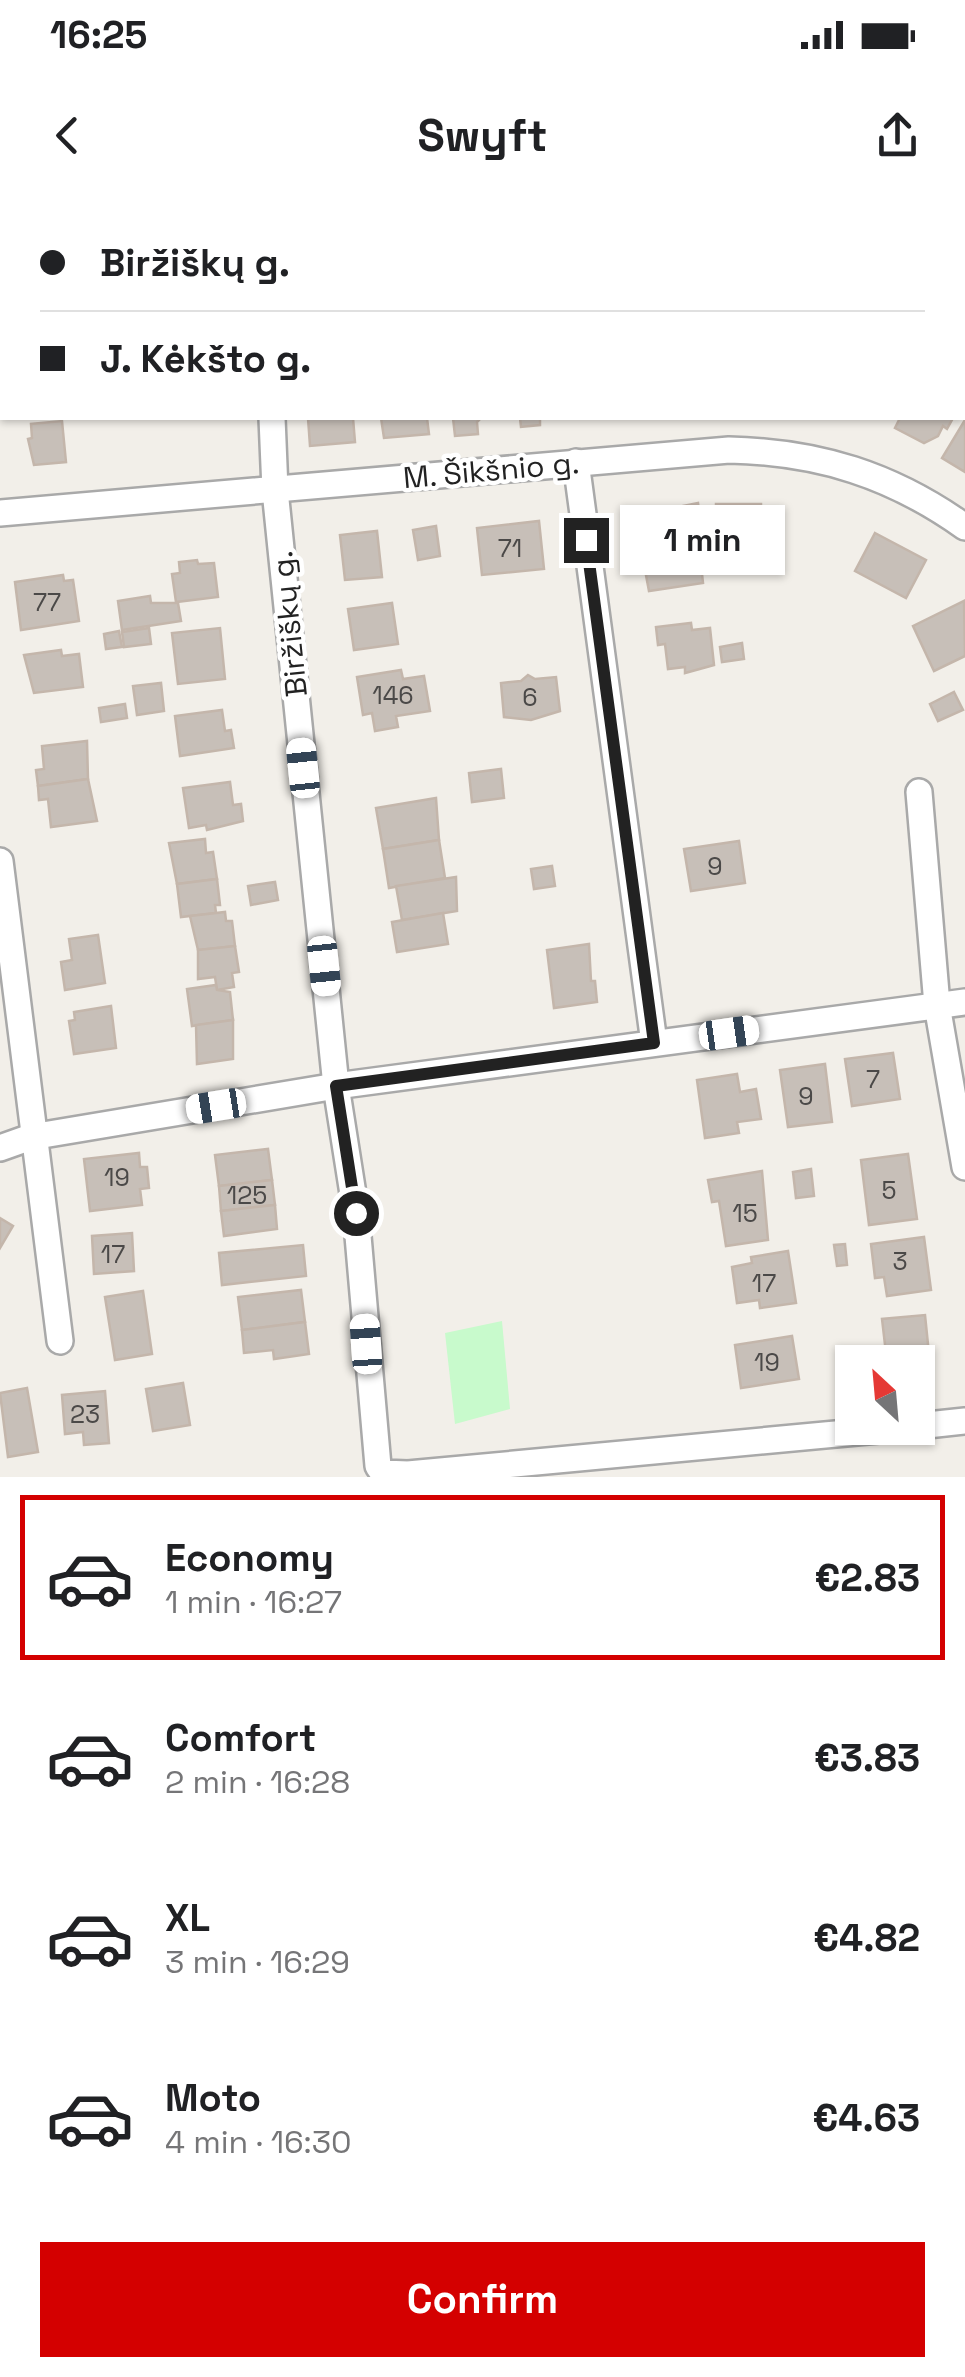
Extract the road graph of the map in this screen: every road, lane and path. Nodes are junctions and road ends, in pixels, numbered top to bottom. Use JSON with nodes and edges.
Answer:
{"nodes":[{"id":1,"x":272,"y":420,"type":"edge"},
{"id":2,"x":576,"y":462,"type":"junction"},
{"id":3,"x":275,"y":490,"type":"junction"},
{"id":4,"x":0,"y":512,"type":"edge"},
{"id":5,"x":965,"y":527,"type":"edge"},
{"id":6,"x":920,"y":792,"type":"dead end"},
{"id":7,"x":0,"y":861,"type":"edge"},
{"id":8,"x":965,"y":1002,"type":"edge"},
{"id":9,"x":937,"y":1005,"type":"junction"},
{"id":10,"x":654,"y":1043,"type":"junction"},
{"id":11,"x":336,"y":1086,"type":"junction"},
{"id":12,"x":31,"y":1137,"type":"junction"},
{"id":13,"x":0,"y":1148,"type":"edge"},
{"id":14,"x":965,"y":1168,"type":"edge"},
{"id":15,"x":60,"y":1341,"type":"dead end"},
{"id":16,"x":965,"y":1421,"type":"edge"},
{"id":17,"x":935,"y":1424,"type":"edge"},
{"id":18,"x":835,"y":1434,"type":"edge"}],
"edges":[{"from":1,"to":3,"type":"street","name":"Biržiškų g."},
{"from":2,"to":3,"type":"street","name":"M. Šikšnio g."},
{"from":2,"to":5,"type":"street","name":"M. Šikšnio g."},
{"from":2,"to":10,"type":"street"},
{"from":3,"to":4,"type":"street","name":"M. Šikšnio g."},
{"from":3,"to":11,"type":"street","name":"Biržiškų g."},
{"from":6,"to":9,"type":"street"},
{"from":7,"to":12,"type":"street"},
{"from":8,"to":9,"type":"street"},
{"from":9,"to":10,"type":"street"},
{"from":9,"to":14,"type":"street"},
{"from":10,"to":11,"type":"street"},
{"from":11,"to":12,"type":"street"},
{"from":11,"to":18,"type":"street","name":"Biržiškų g."},
{"from":12,"to":13,"type":"street"},
{"from":12,"to":15,"type":"street"},
{"from":16,"to":17,"type":"street"}]}
